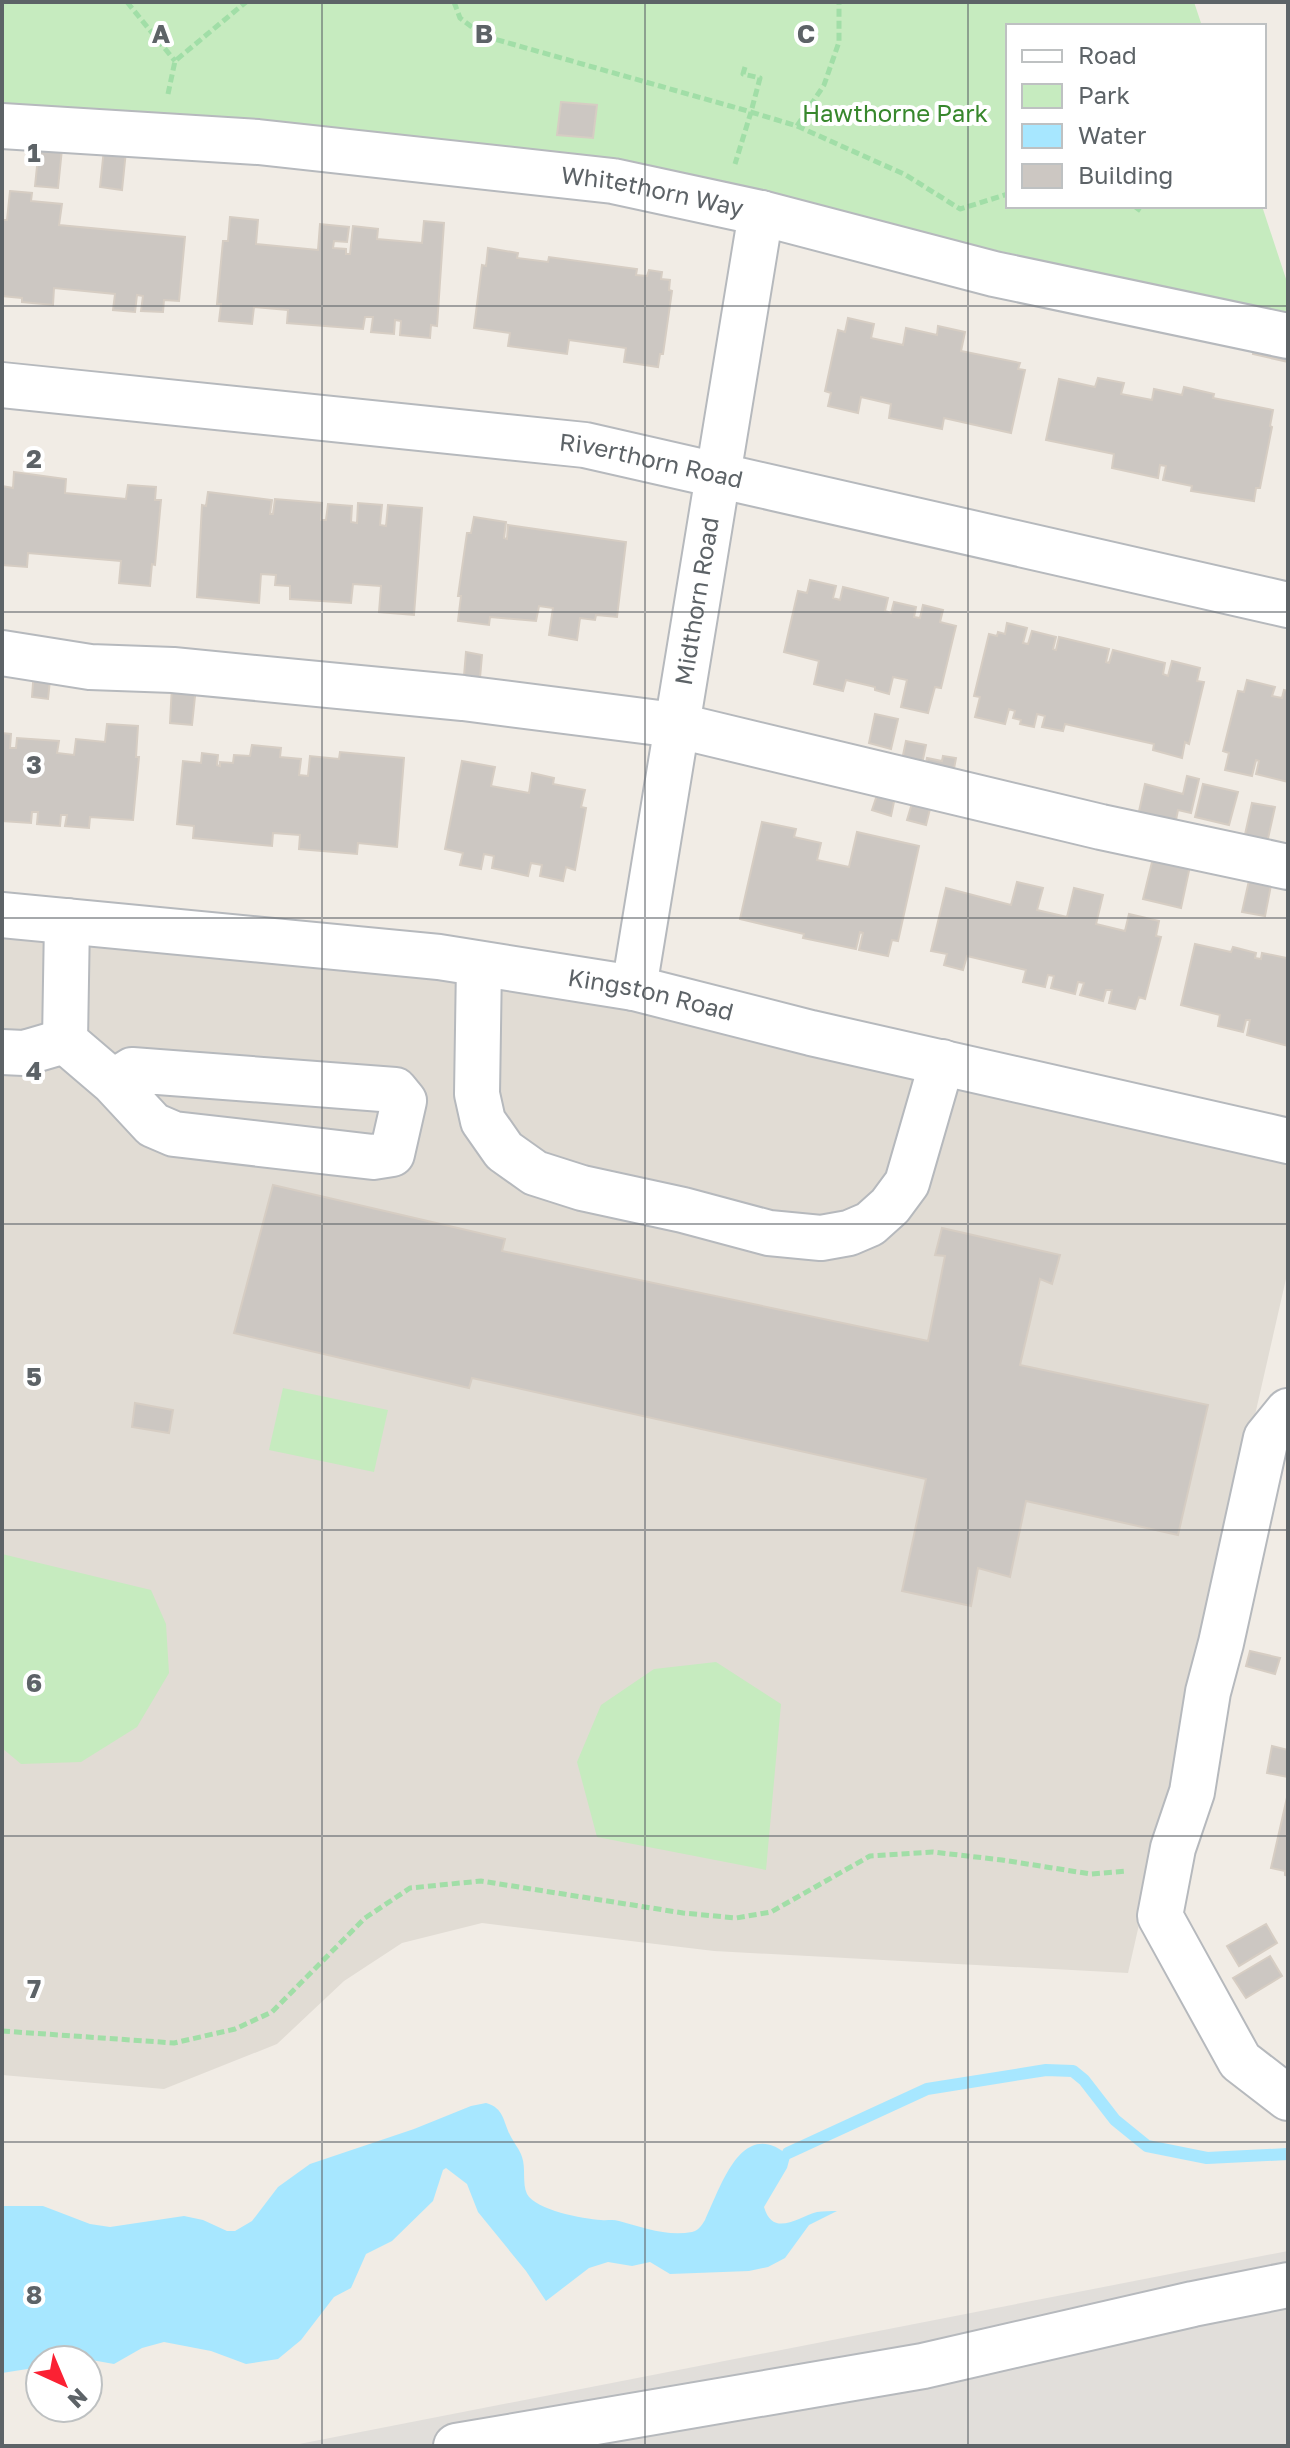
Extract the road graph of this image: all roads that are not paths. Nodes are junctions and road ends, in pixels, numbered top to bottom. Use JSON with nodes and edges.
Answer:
{"nodes":[{"id":1,"x":2,"y":126,"type":"edge"},
{"id":2,"x":742,"y":208,"type":"junction"},
{"id":3,"x":1288,"y":336,"type":"edge"},
{"id":4,"x":2,"y":385,"type":"edge"},
{"id":5,"x":720,"y":474,"type":"junction"},
{"id":6,"x":1288,"y":605,"type":"edge"},
{"id":7,"x":2,"y":653,"type":"edge"},
{"id":8,"x":675,"y":725,"type":"junction"},
{"id":9,"x":1288,"y":867,"type":"edge"},
{"id":10,"x":2,"y":915,"type":"edge"},
{"id":11,"x":67,"y":921,"type":"junction"},
{"id":12,"x":479,"y":964,"type":"junction"},
{"id":13,"x":634,"y":988,"type":"junction"},
{"id":14,"x":65,"y":1041,"type":"junction"},
{"id":15,"x":13,"y":1052,"type":"edge"},
{"id":16,"x":942,"y":1062,"type":"junction"},
{"id":17,"x":123,"y":1076,"type":"junction"},
{"id":18,"x":1288,"y":1141,"type":"edge"},
{"id":19,"x":1288,"y":1411,"type":"edge"},
{"id":20,"x":1288,"y":2098,"type":"edge"},
{"id":21,"x":1288,"y":2285,"type":"edge"},
{"id":22,"x":456,"y":2446,"type":"edge"}],
"edges":[{"from":1,"to":2,"type":"street","name":"Whitethorn Way"},
{"from":2,"to":3,"type":"street","name":"Whitethorn Way"},
{"from":2,"to":5,"type":"street","name":"Midthorn Road"},
{"from":4,"to":5,"type":"street","name":"Riverthorn Road"},
{"from":5,"to":6,"type":"street","name":"Riverthorn Road"},
{"from":5,"to":8,"type":"street","name":"Midthorn Road"},
{"from":7,"to":8,"type":"street"},
{"from":8,"to":9,"type":"street"},
{"from":8,"to":13,"type":"street","name":"Midthorn Road"},
{"from":10,"to":11,"type":"street","name":"Kingston Road"},
{"from":11,"to":12,"type":"street","name":"Kingston Road"},
{"from":11,"to":14,"type":"street"},
{"from":12,"to":13,"type":"street","name":"Kingston Road"},
{"from":12,"to":16,"type":"street"},
{"from":13,"to":16,"type":"street","name":"Kingston Road"},
{"from":14,"to":15,"type":"street"},
{"from":14,"to":17,"type":"street"},
{"from":16,"to":18,"type":"street","name":"Kingston Road"},
{"from":17,"to":17,"type":"street"},
{"from":19,"to":20,"type":"street"},
{"from":21,"to":22,"type":"street"}]}
